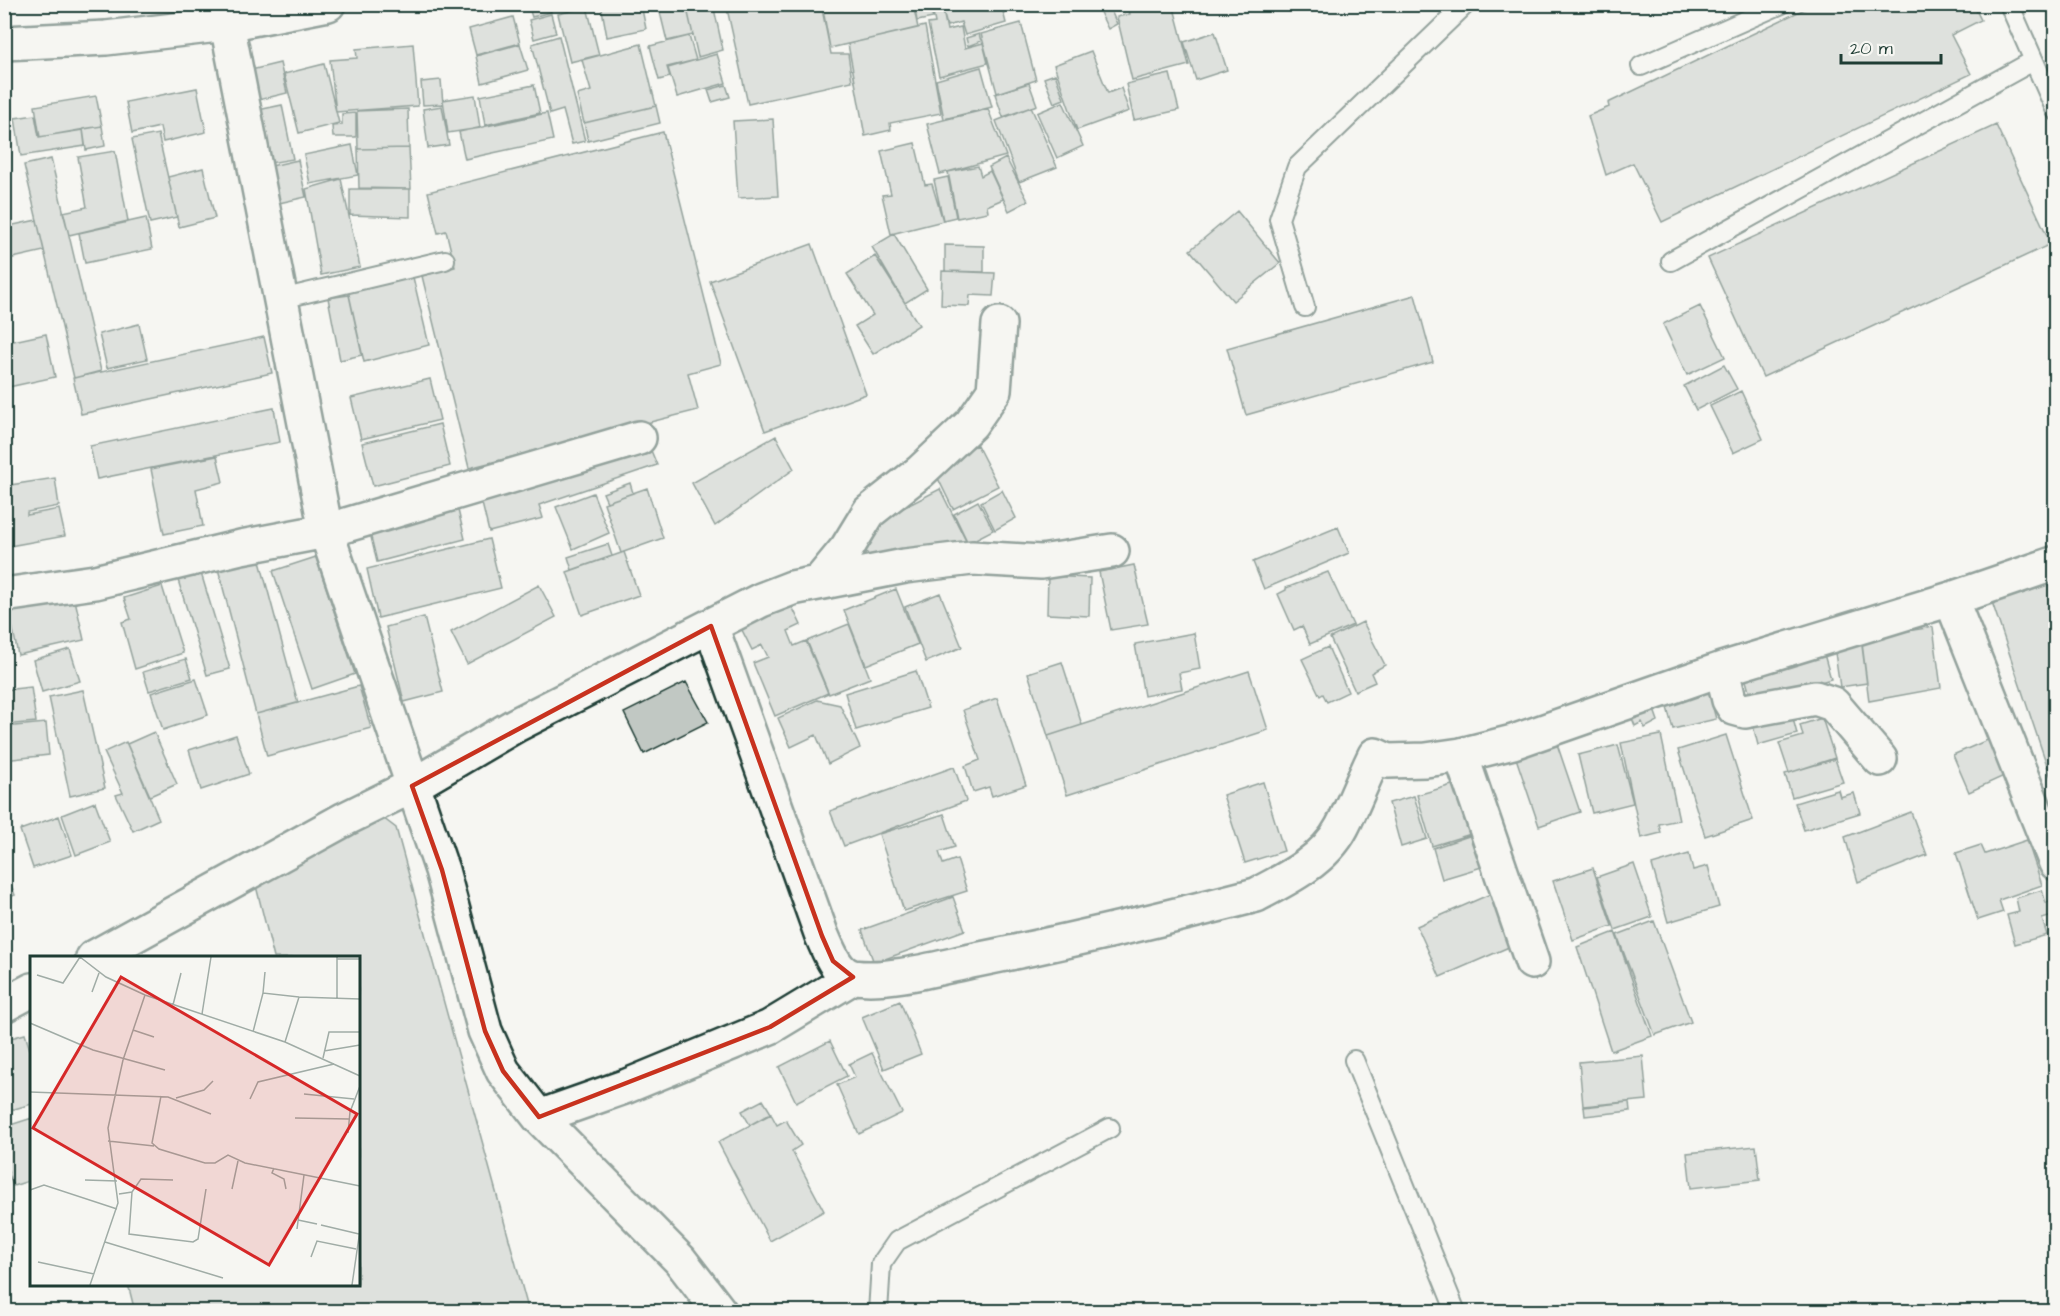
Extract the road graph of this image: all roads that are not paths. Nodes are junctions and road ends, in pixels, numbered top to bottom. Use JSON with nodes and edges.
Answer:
{"nodes":[{"id":1,"x":328,"y":4,"type":"edge"},
{"id":2,"x":1466,"y":4,"type":"edge"},
{"id":3,"x":1782,"y":4,"type":"edge"},
{"id":4,"x":2009,"y":4,"type":"edge"},
{"id":5,"x":227,"y":24,"type":"junction"},
{"id":6,"x":4,"y":43,"type":"edge"},
{"id":7,"x":2033,"y":61,"type":"junction"},
{"id":8,"x":1641,"y":66,"type":"dead end"},
{"id":9,"x":2055,"y":111,"type":"edge"},
{"id":10,"x":445,"y":260,"type":"dead end"},
{"id":11,"x":1671,"y":261,"type":"dead end"},
{"id":12,"x":281,"y":299,"type":"junction"},
{"id":13,"x":1305,"y":308,"type":"dead end"},
{"id":14,"x":999,"y":324,"type":"dead end"},
{"id":15,"x":639,"y":438,"type":"dead end"},
{"id":16,"x":326,"y":531,"type":"junction"},
{"id":17,"x":1112,"y":551,"type":"dead end"},
{"id":18,"x":2055,"y":562,"type":"edge"},
{"id":19,"x":819,"y":582,"type":"junction"},
{"id":20,"x":4,"y":595,"type":"edge"},
{"id":21,"x":1951,"y":600,"type":"junction"},
{"id":22,"x":711,"y":626,"type":"junction"},
{"id":23,"x":1722,"y":669,"type":"junction"},
{"id":24,"x":1461,"y":755,"type":"junction"},
{"id":25,"x":1880,"y":759,"type":"dead end"},
{"id":26,"x":412,"y":786,"type":"junction"},
{"id":27,"x":2055,"y":863,"type":"edge"},
{"id":28,"x":95,"y":956,"type":"edge"},
{"id":29,"x":1532,"y":962,"type":"dead end"},
{"id":30,"x":853,"y":977,"type":"junction"},
{"id":31,"x":30,"y":991,"type":"edge"},
{"id":32,"x":4,"y":1005,"type":"edge"},
{"id":33,"x":1354,"y":1060,"type":"dead end"},
{"id":34,"x":539,"y":1116,"type":"junction"},
{"id":35,"x":1110,"y":1128,"type":"dead end"},
{"id":36,"x":720,"y":1311,"type":"edge"},
{"id":37,"x":878,"y":1311,"type":"edge"},
{"id":38,"x":1456,"y":1311,"type":"edge"}],
"edges":[{"from":1,"to":5,"type":"main road"},
{"from":2,"to":13,"type":"lane"},
{"from":3,"to":8,"type":"lane"},
{"from":4,"to":7,"type":"lane"},
{"from":5,"to":6,"type":"main road"},
{"from":5,"to":12,"type":"main road"},
{"from":7,"to":9,"type":"lane"},
{"from":7,"to":11,"type":"lane"},
{"from":10,"to":12,"type":"lane"},
{"from":12,"to":16,"type":"main road"},
{"from":14,"to":19,"type":"main road"},
{"from":15,"to":16,"type":"main road"},
{"from":16,"to":20,"type":"main road"},
{"from":16,"to":26,"type":"main road"},
{"from":17,"to":19,"type":"main road"},
{"from":18,"to":21,"type":"main road"},
{"from":19,"to":22,"type":"main road"},
{"from":21,"to":23,"type":"main road"},
{"from":21,"to":27,"type":"main road"},
{"from":22,"to":26,"type":"main road"},
{"from":22,"to":30,"type":"main road"},
{"from":23,"to":24,"type":"main road"},
{"from":23,"to":25,"type":"main road"},
{"from":24,"to":29,"type":"main road"},
{"from":24,"to":30,"type":"main road"},
{"from":26,"to":28,"type":"main road"},
{"from":26,"to":34,"type":"main road"},
{"from":30,"to":34,"type":"main road"},
{"from":31,"to":32,"type":"main road"},
{"from":33,"to":38,"type":"lane"},
{"from":34,"to":36,"type":"main road"},
{"from":35,"to":37,"type":"lane"}]}
